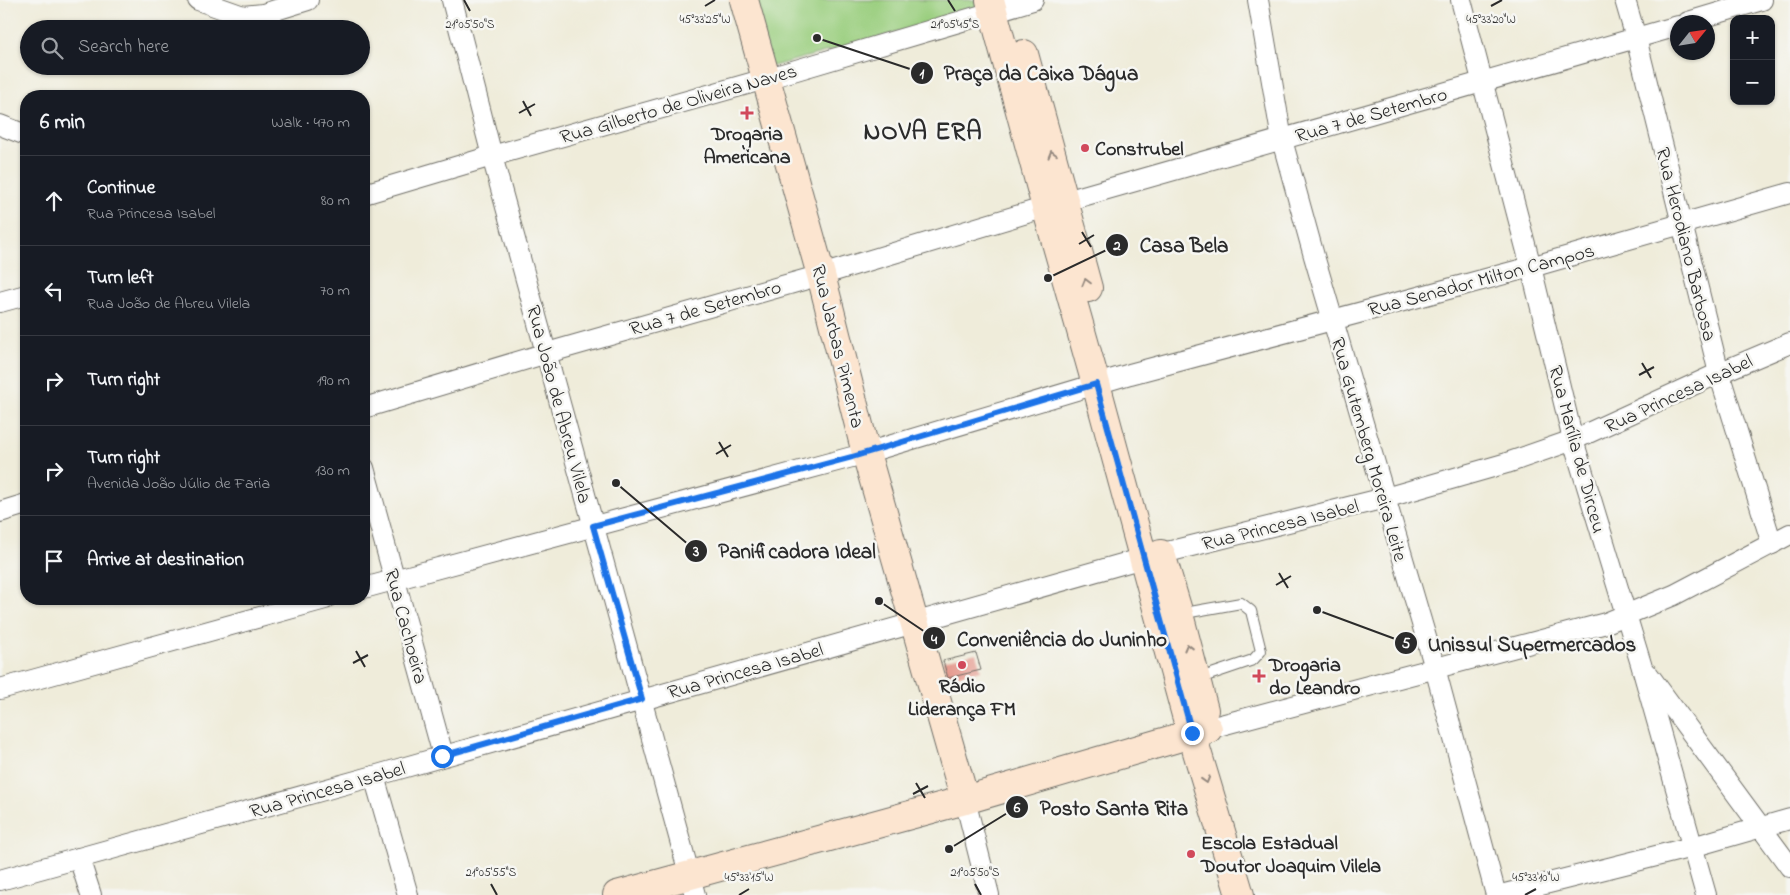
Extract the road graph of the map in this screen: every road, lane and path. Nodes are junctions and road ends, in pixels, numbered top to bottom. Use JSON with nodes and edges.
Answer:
{"nodes":[{"id":1,"x":198,"y":0,"type":"edge"},
{"id":2,"x":308,"y":0,"type":"edge"},
{"id":3,"x":452,"y":0,"type":"edge"},
{"id":4,"x":744,"y":0,"type":"edge"},
{"id":5,"x":1258,"y":0,"type":"edge"},
{"id":6,"x":1461,"y":0,"type":"edge"},
{"id":7,"x":1625,"y":0,"type":"edge"},
{"id":8,"x":1762,"y":0,"type":"edge"},
{"id":9,"x":1007,"y":4,"type":"edge"},
{"id":10,"x":1712,"y":15,"type":"edge"},
{"id":11,"x":1670,"y":28,"type":"edge"},
{"id":12,"x":1636,"y":38,"type":"junction"},
{"id":13,"x":766,"y":79,"type":"junction"},
{"id":14,"x":1483,"y":82,"type":"junction"},
{"id":15,"x":0,"y":125,"type":"edge"},
{"id":16,"x":20,"y":133,"type":"edge"},
{"id":17,"x":1282,"y":140,"type":"junction"},
{"id":18,"x":492,"y":156,"type":"junction"},
{"id":19,"x":370,"y":192,"type":"edge"},
{"id":20,"x":1790,"y":193,"type":"edge"},
{"id":21,"x":1055,"y":204,"type":"junction"},
{"id":22,"x":1682,"y":224,"type":"junction"},
{"id":23,"x":1531,"y":266,"type":"junction"},
{"id":24,"x":821,"y":275,"type":"junction"},
{"id":25,"x":20,"y":297,"type":"edge"},
{"id":26,"x":0,"y":302,"type":"edge"},
{"id":27,"x":1332,"y":319,"type":"junction"},
{"id":28,"x":1790,"y":343,"type":"edge"},
{"id":29,"x":547,"y":353,"type":"junction"},
{"id":30,"x":1720,"y":373,"type":"junction"},
{"id":31,"x":1105,"y":382,"type":"junction"},
{"id":32,"x":370,"y":406,"type":"edge"},
{"id":33,"x":1574,"y":440,"type":"junction"},
{"id":34,"x":866,"y":453,"type":"junction"},
{"id":35,"x":370,"y":490,"type":"edge"},
{"id":36,"x":1385,"y":498,"type":"junction"},
{"id":37,"x":20,"y":506,"type":"edge"},
{"id":38,"x":0,"y":512,"type":"edge"},
{"id":39,"x":593,"y":526,"type":"junction"},
{"id":40,"x":1790,"y":534,"type":"edge"},
{"id":41,"x":1772,"y":544,"type":"junction"},
{"id":42,"x":1152,"y":556,"type":"junction"},
{"id":43,"x":394,"y":580,"type":"junction"},
{"id":44,"x":370,"y":586,"type":"edge"},
{"id":45,"x":303,"y":605,"type":"edge"},
{"id":46,"x":1180,"y":614,"type":"junction"},
{"id":47,"x":1626,"y":616,"type":"junction"},
{"id":48,"x":914,"y":623,"type":"junction"},
{"id":49,"x":1641,"y":664,"type":"junction"},
{"id":50,"x":1435,"y":668,"type":"junction"},
{"id":51,"x":1196,"y":679,"type":"junction"},
{"id":52,"x":0,"y":689,"type":"edge"},
{"id":53,"x":642,"y":699,"type":"junction"},
{"id":54,"x":1201,"y":731,"type":"junction"},
{"id":55,"x":442,"y":756,"type":"junction"},
{"id":56,"x":374,"y":776,"type":"junction"},
{"id":57,"x":965,"y":800,"type":"junction"},
{"id":58,"x":1790,"y":819,"type":"edge"},
{"id":59,"x":1760,"y":827,"type":"junction"},
{"id":60,"x":1692,"y":847,"type":"junction"},
{"id":61,"x":79,"y":858,"type":"junction"},
{"id":62,"x":1790,"y":867,"type":"edge"},
{"id":63,"x":0,"y":880,"type":"edge"},
{"id":64,"x":691,"y":885,"type":"edge"},
{"id":65,"x":91,"y":895,"type":"edge"},
{"id":66,"x":408,"y":895,"type":"edge"},
{"id":67,"x":617,"y":895,"type":"edge"},
{"id":68,"x":988,"y":895,"type":"edge"},
{"id":69,"x":1240,"y":895,"type":"edge"},
{"id":70,"x":1256,"y":895,"type":"edge"},
{"id":71,"x":1496,"y":895,"type":"edge"},
{"id":72,"x":1502,"y":895,"type":"edge"},
{"id":73,"x":1706,"y":895,"type":"edge"}],
"edges":[{"from":1,"to":2,"type":"street"},
{"from":3,"to":18,"type":"street","name":"Rua João de Abreu Vilela"},
{"from":4,"to":13,"type":"main road","name":"Rua Jarbas Pimenta"},
{"from":5,"to":17,"type":"street","name":"Rua Gutemberg Moreira Leite"},
{"from":6,"to":14,"type":"street","name":"Rua Marília de Dirceu"},
{"from":7,"to":12,"type":"street","name":"Rua Herodiano Barbosa"},
{"from":8,"to":10,"type":"street"},
{"from":9,"to":13,"type":"street","name":"Rua Gilberto de Oliveira Naves"},
{"from":9,"to":21,"type":"main road"},
{"from":11,"to":12,"type":"street","name":"Rua 7 de Setembro"},
{"from":12,"to":14,"type":"street","name":"Rua 7 de Setembro"},
{"from":12,"to":22,"type":"street","name":"Rua Herodiano Barbosa"},
{"from":13,"to":18,"type":"street","name":"Rua Gilberto de Oliveira Naves"},
{"from":13,"to":24,"type":"main road","name":"Rua Jarbas Pimenta"},
{"from":14,"to":17,"type":"street","name":"Rua 7 de Setembro"},
{"from":14,"to":23,"type":"street","name":"Rua Marília de Dirceu"},
{"from":15,"to":16,"type":"street"},
{"from":17,"to":21,"type":"street","name":"Rua 7 de Setembro"},
{"from":17,"to":27,"type":"street","name":"Rua Gutemberg Moreira Leite"},
{"from":18,"to":19,"type":"street","name":"Rua Gilberto de Oliveira Naves"},
{"from":18,"to":29,"type":"street","name":"Rua João de Abreu Vilela"},
{"from":20,"to":22,"type":"street","name":"Rua Senador Milton Campos"},
{"from":21,"to":24,"type":"street","name":"Rua 7 de Setembro"},
{"from":21,"to":31,"type":"main road"},
{"from":22,"to":23,"type":"street","name":"Rua Senador Milton Campos"},
{"from":22,"to":30,"type":"street","name":"Rua Herodiano Barbosa"},
{"from":23,"to":27,"type":"street","name":"Rua Senador Milton Campos"},
{"from":23,"to":33,"type":"street","name":"Rua Marília de Dirceu"},
{"from":24,"to":29,"type":"street","name":"Rua 7 de Setembro"},
{"from":24,"to":34,"type":"main road","name":"Rua Jarbas Pimenta"},
{"from":25,"to":26,"type":"street"},
{"from":27,"to":31,"type":"street","name":"Rua Senador Milton Campos"},
{"from":27,"to":36,"type":"street","name":"Rua Gutemberg Moreira Leite"},
{"from":28,"to":30,"type":"street","name":"Rua Princesa Isabel"},
{"from":29,"to":32,"type":"street","name":"Rua 7 de Setembro"},
{"from":29,"to":39,"type":"street","name":"Rua João de Abreu Vilela"},
{"from":30,"to":33,"type":"street","name":"Rua Princesa Isabel"},
{"from":30,"to":41,"type":"street","name":"Rua Herodiano Barbosa"},
{"from":31,"to":34,"type":"street","name":"Rua Senador Milton Campos"},
{"from":31,"to":42,"type":"main road"},
{"from":33,"to":36,"type":"street","name":"Rua Princesa Isabel"},
{"from":33,"to":47,"type":"street","name":"Rua Marília de Dirceu"},
{"from":34,"to":39,"type":"street","name":"Rua Senador Milton Campos"},
{"from":34,"to":48,"type":"main road","name":"Rua Jarbas Pimenta"},
{"from":35,"to":43,"type":"street","name":"Rua Cachoeira"},
{"from":36,"to":42,"type":"street","name":"Rua Princesa Isabel"},
{"from":36,"to":50,"type":"street","name":"Rua Gutemberg Moreira Leite"},
{"from":37,"to":38,"type":"street"},
{"from":39,"to":43,"type":"street","name":"Rua Senador Milton Campos"},
{"from":39,"to":53,"type":"street","name":"Rua João de Abreu Vilela"},
{"from":40,"to":41,"type":"street"},
{"from":41,"to":47,"type":"street"},
{"from":42,"to":46,"type":"main road"},
{"from":42,"to":48,"type":"street","name":"Rua Princesa Isabel"},
{"from":42,"to":54,"type":"main road"},
{"from":43,"to":44,"type":"street","name":"Rua Senador Milton Campos"},
{"from":43,"to":55,"type":"street","name":"Rua Cachoeira"},
{"from":45,"to":52,"type":"street"},
{"from":51,"to":46,"type":"main road","one_way":true},
{"from":46,"to":51,"type":"lane"},
{"from":47,"to":49,"type":"street","name":"Rua Marília de Dirceu"},
{"from":47,"to":50,"type":"street"},
{"from":48,"to":53,"type":"street","name":"Rua Princesa Isabel"},
{"from":48,"to":57,"type":"main road","name":"Rua Jarbas Pimenta"},
{"from":49,"to":59,"type":"street"},
{"from":49,"to":60,"type":"street","name":"Rua Marília de Dirceu"},
{"from":50,"to":54,"type":"street"},
{"from":50,"to":71,"type":"street","name":"Rua Gutemberg Moreira Leite"},
{"from":51,"to":54,"type":"main road"},
{"from":53,"to":55,"type":"street","name":"Rua Princesa Isabel"},
{"from":53,"to":64,"type":"street","name":"Rua João de Abreu Vilela"},
{"from":54,"to":57,"type":"main road"},
{"from":54,"to":69,"type":"main road","one_way":true},
{"from":54,"to":70,"type":"main road"},
{"from":55,"to":56,"type":"street","name":"Rua Princesa Isabel"},
{"from":56,"to":61,"type":"street","name":"Rua Princesa Isabel"},
{"from":56,"to":66,"type":"street"},
{"from":57,"to":64,"type":"main road"},
{"from":57,"to":68,"type":"street","name":"Rua Jarbas Pimenta"},
{"from":58,"to":59,"type":"street"},
{"from":59,"to":60,"type":"street"},
{"from":59,"to":62,"type":"street"},
{"from":60,"to":72,"type":"street"},
{"from":60,"to":73,"type":"street","name":"Rua Marília de Dirceu"},
{"from":61,"to":63,"type":"street","name":"Rua Princesa Isabel"},
{"from":61,"to":65,"type":"street"},
{"from":64,"to":67,"type":"main road"}]}
